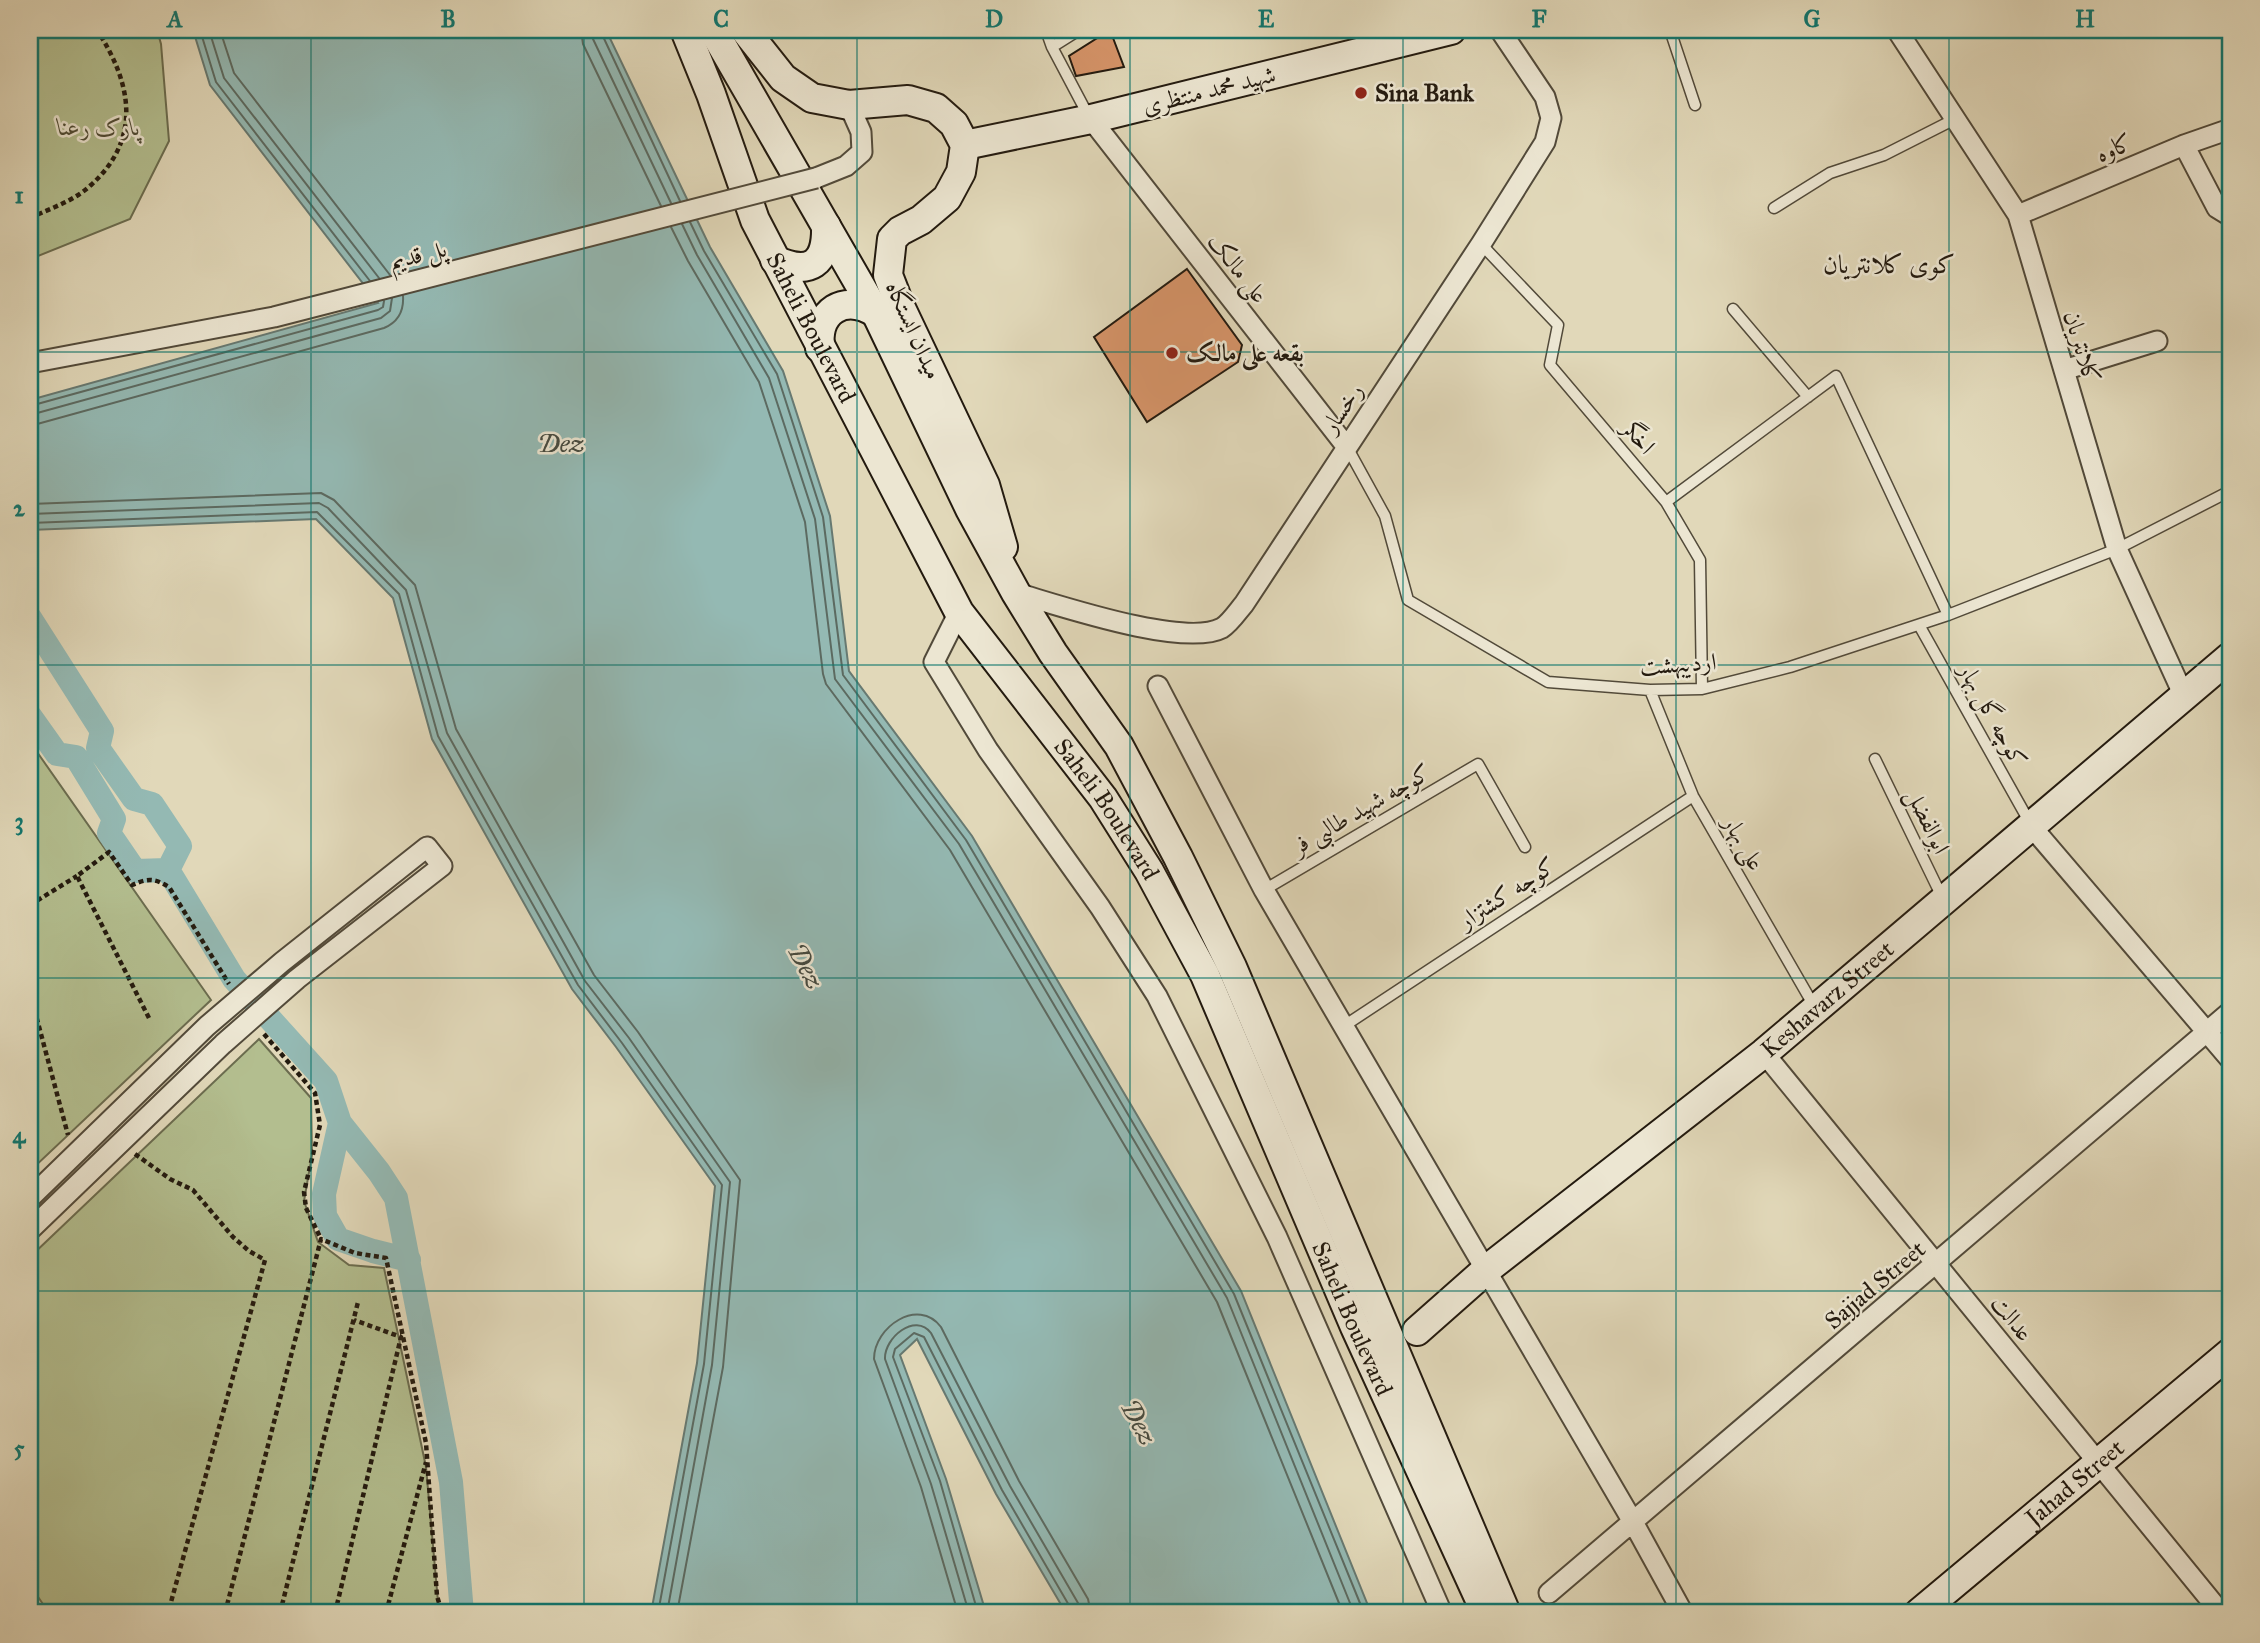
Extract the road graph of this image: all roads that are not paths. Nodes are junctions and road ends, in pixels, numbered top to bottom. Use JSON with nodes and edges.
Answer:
{"nodes":[{"id":1,"x":685,"y":30,"type":"edge"},
{"id":2,"x":713,"y":30,"type":"edge"},
{"id":3,"x":746,"y":30,"type":"edge"},
{"id":4,"x":1046,"y":30,"type":"edge"},
{"id":5,"x":1079,"y":30,"type":"edge"},
{"id":6,"x":1451,"y":30,"type":"edge"},
{"id":7,"x":1500,"y":30,"type":"edge"},
{"id":8,"x":1670,"y":30,"type":"edge"},
{"id":9,"x":1897,"y":30,"type":"edge"},
{"id":10,"x":1052,"y":47,"type":"junction"},
{"id":11,"x":849,"y":105,"type":"junction"},
{"id":12,"x":1695,"y":105,"type":"dead end"},
{"id":13,"x":1955,"y":119,"type":"junction"},
{"id":14,"x":1091,"y":120,"type":"junction"},
{"id":15,"x":2230,"y":129,"type":"edge"},
{"id":16,"x":965,"y":145,"type":"junction"},
{"id":17,"x":2184,"y":145,"type":"junction"},
{"id":18,"x":1774,"y":208,"type":"dead end"},
{"id":19,"x":2018,"y":215,"type":"junction"},
{"id":20,"x":2230,"y":216,"type":"edge"},
{"id":21,"x":826,"y":226,"type":"junction"},
{"id":22,"x":1481,"y":244,"type":"junction"},
{"id":23,"x":775,"y":260,"type":"junction"},
{"id":24,"x":1732,"y":309,"type":"dead end"},
{"id":25,"x":876,"y":313,"type":"junction"},
{"id":26,"x":2157,"y":341,"type":"dead end"},
{"id":27,"x":820,"y":348,"type":"junction"},
{"id":28,"x":30,"y":363,"type":"edge"},
{"id":29,"x":2064,"y":370,"type":"junction"},
{"id":30,"x":1808,"y":397,"type":"junction"},
{"id":31,"x":1346,"y":446,"type":"junction"},
{"id":32,"x":2230,"y":491,"type":"edge"},
{"id":33,"x":1665,"y":502,"type":"junction"},
{"id":34,"x":2117,"y":549,"type":"junction"},
{"id":35,"x":1016,"y":593,"type":"junction"},
{"id":36,"x":960,"y":612,"type":"junction"},
{"id":37,"x":1948,"y":615,"type":"junction"},
{"id":38,"x":1919,"y":625,"type":"junction"},
{"id":39,"x":2230,"y":657,"type":"edge"},
{"id":40,"x":1158,"y":686,"type":"dead end"},
{"id":41,"x":1702,"y":689,"type":"junction"},
{"id":42,"x":1650,"y":690,"type":"junction"},
{"id":43,"x":2184,"y":696,"type":"junction"},
{"id":44,"x":1119,"y":746,"type":"junction"},
{"id":45,"x":1875,"y":759,"type":"dead end"},
{"id":46,"x":1083,"y":773,"type":"junction"},
{"id":47,"x":1693,"y":796,"type":"junction"},
{"id":48,"x":2031,"y":826,"type":"junction"},
{"id":49,"x":1525,"y":847,"type":"dead end"},
{"id":50,"x":1264,"y":890,"type":"junction"},
{"id":51,"x":1944,"y":901,"type":"junction"},
{"id":52,"x":349,"y":910,"type":"junction"},
{"id":53,"x":362,"y":928,"type":"junction"},
{"id":54,"x":1816,"y":1010,"type":"junction"},
{"id":55,"x":2230,"y":1012,"type":"edge"},
{"id":56,"x":1344,"y":1026,"type":"junction"},
{"id":57,"x":2206,"y":1032,"type":"junction"},
{"id":58,"x":1764,"y":1053,"type":"junction"},
{"id":59,"x":2230,"y":1059,"type":"edge"},
{"id":60,"x":30,"y":1198,"type":"edge"},
{"id":61,"x":30,"y":1230,"type":"edge"},
{"id":62,"x":1937,"y":1264,"type":"junction"},
{"id":63,"x":1486,"y":1270,"type":"junction"},
{"id":64,"x":1417,"y":1331,"type":"dead end"},
{"id":65,"x":2230,"y":1353,"type":"edge"},
{"id":66,"x":2099,"y":1463,"type":"junction"},
{"id":67,"x":1633,"y":1522,"type":"junction"},
{"id":68,"x":1549,"y":1593,"type":"dead end"},
{"id":69,"x":1442,"y":1613,"type":"edge"},
{"id":70,"x":1486,"y":1613,"type":"edge"},
{"id":71,"x":1506,"y":1613,"type":"edge"},
{"id":72,"x":1683,"y":1613,"type":"edge"},
{"id":73,"x":1919,"y":1613,"type":"edge"},
{"id":74,"x":2221,"y":1613,"type":"edge"}],
"edges":[{"from":1,"to":23,"type":"main road","name":"Saheli Boulevard"},
{"from":2,"to":21,"type":"main road","name":"Saheli Boulevard"},
{"from":3,"to":11,"type":"main road"},
{"from":4,"to":10,"type":"lane"},
{"from":5,"to":10,"type":"lane"},
{"from":6,"to":14,"type":"main road","name":"شهید محمد منتظری"},
{"from":7,"to":22,"type":"street","name":"رخسار"},
{"from":8,"to":12,"type":"lane"},
{"from":9,"to":13,"type":"street","name":"کلانتریان"},
{"from":10,"to":14,"type":"lane"},
{"from":11,"to":16,"type":"main road"},
{"from":11,"to":28,"type":"street","name":"پل قدیم","bridge":true},
{"from":13,"to":18,"type":"lane"},
{"from":13,"to":19,"type":"street","name":"کلانتریان"},
{"from":14,"to":16,"type":"main road","name":"شهید محمد منتظری"},
{"from":14,"to":31,"type":"street","name":"علی مالک"},
{"from":15,"to":17,"type":"street","name":"کاوه"},
{"from":16,"to":35,"type":"main road","name":"میدان ایستگاه"},
{"from":17,"to":19,"type":"street","name":"کاوه"},
{"from":17,"to":20,"type":"street"},
{"from":19,"to":29,"type":"street","name":"کلانتریان"},
{"from":21,"to":23,"type":"main road"},
{"from":21,"to":25,"type":"main road","name":"Saheli Boulevard"},
{"from":22,"to":31,"type":"street","name":"رخسار"},
{"from":22,"to":33,"type":"lane","name":"اخگر"},
{"from":23,"to":27,"type":"main road","name":"Saheli Boulevard"},
{"from":24,"to":30,"type":"lane"},
{"from":25,"to":27,"type":"main road"},
{"from":25,"to":35,"type":"main road","name":"Saheli Boulevard"},
{"from":26,"to":29,"type":"street"},
{"from":27,"to":36,"type":"main road","name":"Saheli Boulevard"},
{"from":29,"to":34,"type":"street","name":"کلانتریان"},
{"from":30,"to":33,"type":"lane"},
{"from":30,"to":37,"type":"lane"},
{"from":31,"to":35,"type":"street","name":"رخسار"},
{"from":31,"to":42,"type":"lane","name":"اردیبهشت"},
{"from":32,"to":34,"type":"lane","name":"اردیبهشت"},
{"from":33,"to":41,"type":"lane","name":"اخگر"},
{"from":34,"to":37,"type":"lane","name":"اردیبهشت"},
{"from":34,"to":43,"type":"street","name":"کلانتریان"},
{"from":35,"to":44,"type":"main road","name":"Saheli Boulevard"},
{"from":36,"to":46,"type":"main road","name":"Saheli Boulevard"},
{"from":36,"to":69,"type":"street"},
{"from":37,"to":38,"type":"lane","name":"اردیبهشت"},
{"from":38,"to":41,"type":"lane","name":"اردیبهشت"},
{"from":38,"to":48,"type":"lane","name":"کوچه گل بهار"},
{"from":39,"to":43,"type":"main road","name":"Keshavarz Street"},
{"from":40,"to":50,"type":"street"},
{"from":41,"to":42,"type":"lane","name":"اردیبهشت"},
{"from":42,"to":47,"type":"lane","name":"علی بهار"},
{"from":43,"to":48,"type":"main road","name":"Keshavarz Street"},
{"from":44,"to":46,"type":"main road"},
{"from":44,"to":71,"type":"main road","name":"Saheli Boulevard"},
{"from":45,"to":51,"type":"lane","name":"ابوالفضل"},
{"from":46,"to":70,"type":"main road","name":"Saheli Boulevard"},
{"from":47,"to":54,"type":"lane","name":"علی بهار"},
{"from":47,"to":56,"type":"lane","name":"کوچه کشتزار"},
{"from":48,"to":51,"type":"main road","name":"Keshavarz Street"},
{"from":48,"to":57,"type":"street"},
{"from":49,"to":50,"type":"lane","name":"کوچه شهید طالبی فر"},
{"from":50,"to":56,"type":"street"},
{"from":51,"to":54,"type":"main road","name":"Keshavarz Street"},
{"from":52,"to":53,"type":"street"},
{"from":52,"to":53,"type":"street"},
{"from":52,"to":60,"type":"street"},
{"from":53,"to":61,"type":"street"},
{"from":54,"to":58,"type":"main road","name":"Keshavarz Street"},
{"from":55,"to":57,"type":"street","name":"Sajjad Street"},
{"from":56,"to":63,"type":"street"},
{"from":57,"to":59,"type":"street"},
{"from":57,"to":62,"type":"street","name":"Sajjad Street"},
{"from":58,"to":62,"type":"street","name":"عدالت"},
{"from":58,"to":63,"type":"main road","name":"Keshavarz Street"},
{"from":62,"to":66,"type":"street","name":"عدالت"},
{"from":62,"to":67,"type":"street","name":"Sajjad Street"},
{"from":63,"to":64,"type":"main road","name":"Keshavarz Street"},
{"from":63,"to":67,"type":"street"},
{"from":65,"to":66,"type":"main road","name":"Jahad Street"},
{"from":66,"to":73,"type":"main road","name":"Jahad Street"},
{"from":66,"to":74,"type":"street","name":"عدالت"},
{"from":67,"to":68,"type":"street","name":"Sajjad Street"},
{"from":67,"to":72,"type":"street"}]}
